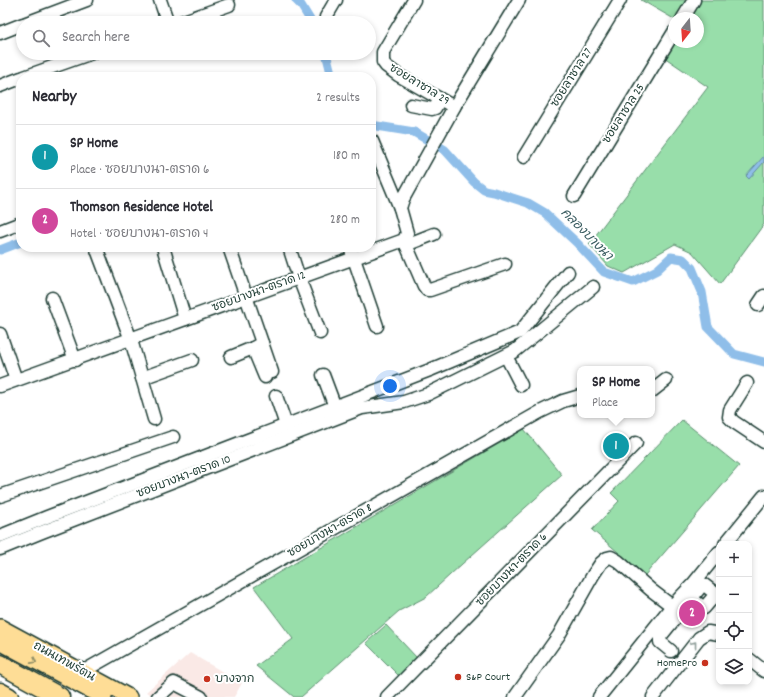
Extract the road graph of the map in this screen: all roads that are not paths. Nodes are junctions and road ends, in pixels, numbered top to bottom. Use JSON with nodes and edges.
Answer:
{"nodes":[{"id":1,"x":88,"y":0,"type":"edge"},
{"id":2,"x":160,"y":0,"type":"edge"},
{"id":3,"x":336,"y":0,"type":"edge"},
{"id":4,"x":414,"y":0,"type":"edge"},
{"id":5,"x":519,"y":0,"type":"edge"},
{"id":6,"x":620,"y":0,"type":"edge"},
{"id":7,"x":694,"y":0,"type":"edge"},
{"id":8,"x":229,"y":5,"type":"dead end"},
{"id":9,"x":687,"y":12,"type":"edge"},
{"id":10,"x":45,"y":16,"type":"edge"},
{"id":11,"x":166,"y":16,"type":"edge"},
{"id":12,"x":198,"y":16,"type":"edge"},
{"id":13,"x":327,"y":16,"type":"edge"},
{"id":14,"x":16,"y":27,"type":"edge"},
{"id":15,"x":0,"y":33,"type":"edge"},
{"id":16,"x":668,"y":42,"type":"edge"},
{"id":17,"x":72,"y":60,"type":"edge"},
{"id":18,"x":38,"y":72,"type":"edge"},
{"id":19,"x":16,"y":80,"type":"edge"},
{"id":20,"x":0,"y":86,"type":"edge"},
{"id":21,"x":440,"y":99,"type":"junction"},
{"id":22,"x":411,"y":105,"type":"dead end"},
{"id":23,"x":454,"y":107,"type":"junction"},
{"id":24,"x":376,"y":151,"type":"edge"},
{"id":25,"x":524,"y":156,"type":"dead end"},
{"id":26,"x":574,"y":196,"type":"dead end"},
{"id":27,"x":400,"y":208,"type":"junction"},
{"id":28,"x":16,"y":224,"type":"edge"},
{"id":29,"x":1,"y":227,"type":"edge"},
{"id":30,"x":434,"y":234,"type":"dead end"},
{"id":31,"x":405,"y":242,"type":"junction"},
{"id":32,"x":376,"y":251,"type":"edge"},
{"id":33,"x":98,"y":252,"type":"edge"},
{"id":34,"x":165,"y":252,"type":"edge"},
{"id":35,"x":231,"y":252,"type":"edge"},
{"id":36,"x":291,"y":252,"type":"edge"},
{"id":37,"x":352,"y":252,"type":"edge"},
{"id":38,"x":373,"y":252,"type":"edge"},
{"id":39,"x":354,"y":258,"type":"junction"},
{"id":40,"x":505,"y":264,"type":"dead end"},
{"id":41,"x":568,"y":272,"type":"dead end"},
{"id":42,"x":299,"y":278,"type":"junction"},
{"id":43,"x":593,"y":287,"type":"dead end"},
{"id":44,"x":52,"y":298,"type":"dead end"},
{"id":45,"x":246,"y":298,"type":"junction"},
{"id":46,"x":185,"y":319,"type":"junction"},
{"id":47,"x":378,"y":326,"type":"dead end"},
{"id":48,"x":320,"y":332,"type":"dead end"},
{"id":49,"x":0,"y":334,"type":"edge"},
{"id":50,"x":131,"y":340,"type":"junction"},
{"id":51,"x":258,"y":346,"type":"junction"},
{"id":52,"x":506,"y":356,"type":"junction"},
{"id":53,"x":231,"y":357,"type":"dead end"},
{"id":54,"x":75,"y":360,"type":"junction"},
{"id":55,"x":192,"y":360,"type":"dead end"},
{"id":56,"x":269,"y":374,"type":"dead end"},
{"id":57,"x":323,"y":375,"type":"dead end"},
{"id":58,"x":142,"y":378,"type":"junction"},
{"id":59,"x":16,"y":380,"type":"junction"},
{"id":60,"x":666,"y":380,"type":"dead end"},
{"id":61,"x":747,"y":383,"type":"dead end"},
{"id":62,"x":521,"y":385,"type":"dead end"},
{"id":63,"x":0,"y":386,"type":"edge"},
{"id":64,"x":655,"y":389,"type":"edge"},
{"id":65,"x":276,"y":396,"type":"dead end"},
{"id":66,"x":577,"y":397,"type":"edge"},
{"id":67,"x":335,"y":407,"type":"junction"},
{"id":68,"x":154,"y":419,"type":"dead end"},
{"id":69,"x":286,"y":425,"type":"junction"},
{"id":70,"x":172,"y":437,"type":"dead end"},
{"id":71,"x":764,"y":442,"type":"edge"},
{"id":72,"x":636,"y":443,"type":"dead end"},
{"id":73,"x":0,"y":496,"type":"edge"},
{"id":74,"x":764,"y":496,"type":"edge"},
{"id":75,"x":0,"y":536,"type":"edge"},
{"id":76,"x":727,"y":541,"type":"edge"},
{"id":77,"x":0,"y":549,"type":"edge"},
{"id":78,"x":716,"y":557,"type":"edge"},
{"id":79,"x":716,"y":567,"type":"edge"},
{"id":80,"x":696,"y":589,"type":"junction"},
{"id":81,"x":672,"y":606,"type":"junction"},
{"id":82,"x":0,"y":626,"type":"edge"},
{"id":83,"x":716,"y":633,"type":"edge"},
{"id":84,"x":0,"y":642,"type":"edge"},
{"id":85,"x":671,"y":651,"type":"dead end"},
{"id":86,"x":752,"y":661,"type":"edge"},
{"id":87,"x":0,"y":664,"type":"edge"},
{"id":88,"x":764,"y":671,"type":"edge"},
{"id":89,"x":82,"y":672,"type":"junction"},
{"id":90,"x":0,"y":676,"type":"edge"},
{"id":91,"x":0,"y":692,"type":"edge"},
{"id":92,"x":9,"y":697,"type":"edge"},
{"id":93,"x":39,"y":697,"type":"edge"},
{"id":94,"x":60,"y":697,"type":"edge"},
{"id":95,"x":104,"y":697,"type":"edge"},
{"id":96,"x":129,"y":697,"type":"edge"},
{"id":97,"x":158,"y":697,"type":"edge"},
{"id":98,"x":201,"y":697,"type":"edge"},
{"id":99,"x":387,"y":697,"type":"edge"},
{"id":100,"x":515,"y":697,"type":"edge"},
{"id":101,"x":599,"y":697,"type":"edge"},
{"id":102,"x":653,"y":697,"type":"edge"}],
"edges":[{"from":1,"to":10,"type":"street"},
{"from":2,"to":11,"type":"street"},
{"from":3,"to":13,"type":"street"},
{"from":4,"to":21,"type":"street","name":"ซอยลาซาล 29"},
{"from":5,"to":23,"type":"street","name":"ซอยลาซาล 29"},
{"from":6,"to":25,"type":"street","name":"ซอยลาซาล 27"},
{"from":7,"to":9,"type":"street"},
{"from":8,"to":12,"type":"street"},
{"from":14,"to":15,"type":"street"},
{"from":16,"to":26,"type":"street","name":"ซอยลาซาล 25"},
{"from":17,"to":18,"type":"street"},
{"from":19,"to":20,"type":"street"},
{"from":21,"to":22,"type":"street"},
{"from":21,"to":23,"type":"street","name":"ซอยลาซาล 29"},
{"from":23,"to":27,"type":"street","name":"ซอยลาซาล 29"},
{"from":24,"to":27,"type":"street"},
{"from":27,"to":31,"type":"street"},
{"from":28,"to":29,"type":"street"},
{"from":30,"to":31,"type":"street","name":"ซอยบางนา-ตราด 12"},
{"from":31,"to":32,"type":"street","name":"ซอยบางนา-ตราด 12"},
{"from":31,"to":40,"type":"street"},
{"from":33,"to":50,"type":"street"},
{"from":34,"to":46,"type":"street"},
{"from":35,"to":45,"type":"street"},
{"from":36,"to":42,"type":"street"},
{"from":37,"to":39,"type":"street"},
{"from":38,"to":39,"type":"street","name":"ซอยบางนา-ตราด 12"},
{"from":39,"to":42,"type":"street","name":"ซอยบางนา-ตราด 12"},
{"from":39,"to":47,"type":"street"},
{"from":41,"to":67,"type":"street"},
{"from":42,"to":45,"type":"street","name":"ซอยบางนา-ตราด 12"},
{"from":42,"to":48,"type":"street"},
{"from":43,"to":52,"type":"street","name":"ซอยบางนา-ตราด 10"},
{"from":44,"to":54,"type":"street"},
{"from":45,"to":46,"type":"street","name":"ซอยบางนา-ตราด 12"},
{"from":45,"to":51,"type":"street"},
{"from":46,"to":50,"type":"street","name":"ซอยบางนา-ตราด 12"},
{"from":49,"to":59,"type":"street"},
{"from":50,"to":54,"type":"street","name":"ซอยบางนา-ตราด 12"},
{"from":50,"to":58,"type":"street"},
{"from":51,"to":53,"type":"street"},
{"from":51,"to":56,"type":"street"},
{"from":52,"to":62,"type":"street"},
{"from":52,"to":77,"type":"street","name":"ซอยบางนา-ตราด 10"},
{"from":54,"to":59,"type":"street","name":"ซอยบางนา-ตราด 12"},
{"from":55,"to":58,"type":"street"},
{"from":57,"to":67,"type":"street"},
{"from":58,"to":68,"type":"street"},
{"from":59,"to":63,"type":"street","name":"ซอยบางนา-ตราด 12"},
{"from":60,"to":64,"type":"street"},
{"from":61,"to":71,"type":"street"},
{"from":65,"to":69,"type":"street"},
{"from":66,"to":89,"type":"street","name":"ซอยบางนา-ตราด 8"},
{"from":67,"to":69,"type":"street"},
{"from":69,"to":75,"type":"street"},
{"from":70,"to":73,"type":"street"},
{"from":72,"to":99,"type":"street","name":"ซอยบางนา-ตราด 6"},
{"from":74,"to":76,"type":"street"},
{"from":78,"to":80,"type":"street"},
{"from":79,"to":80,"type":"street"},
{"from":80,"to":81,"type":"street"},
{"from":80,"to":85,"type":"street"},
{"from":81,"to":100,"type":"street"},
{"from":81,"to":101,"type":"street"},
{"from":82,"to":89,"type":"main road","name":"ถนนเทพรัตน"},
{"from":102,"to":83,"type":"street","one_way":true},
{"from":84,"to":95,"type":"main road","one_way":true},
{"from":86,"to":88,"type":"street"},
{"from":87,"to":94,"type":"highway"},
{"from":89,"to":96,"type":"main road","name":"ถนนเทพรัตน"},
{"from":90,"to":93,"type":"highway"},
{"from":91,"to":92,"type":"highway"},
{"from":97,"to":98,"type":"street"}]}
